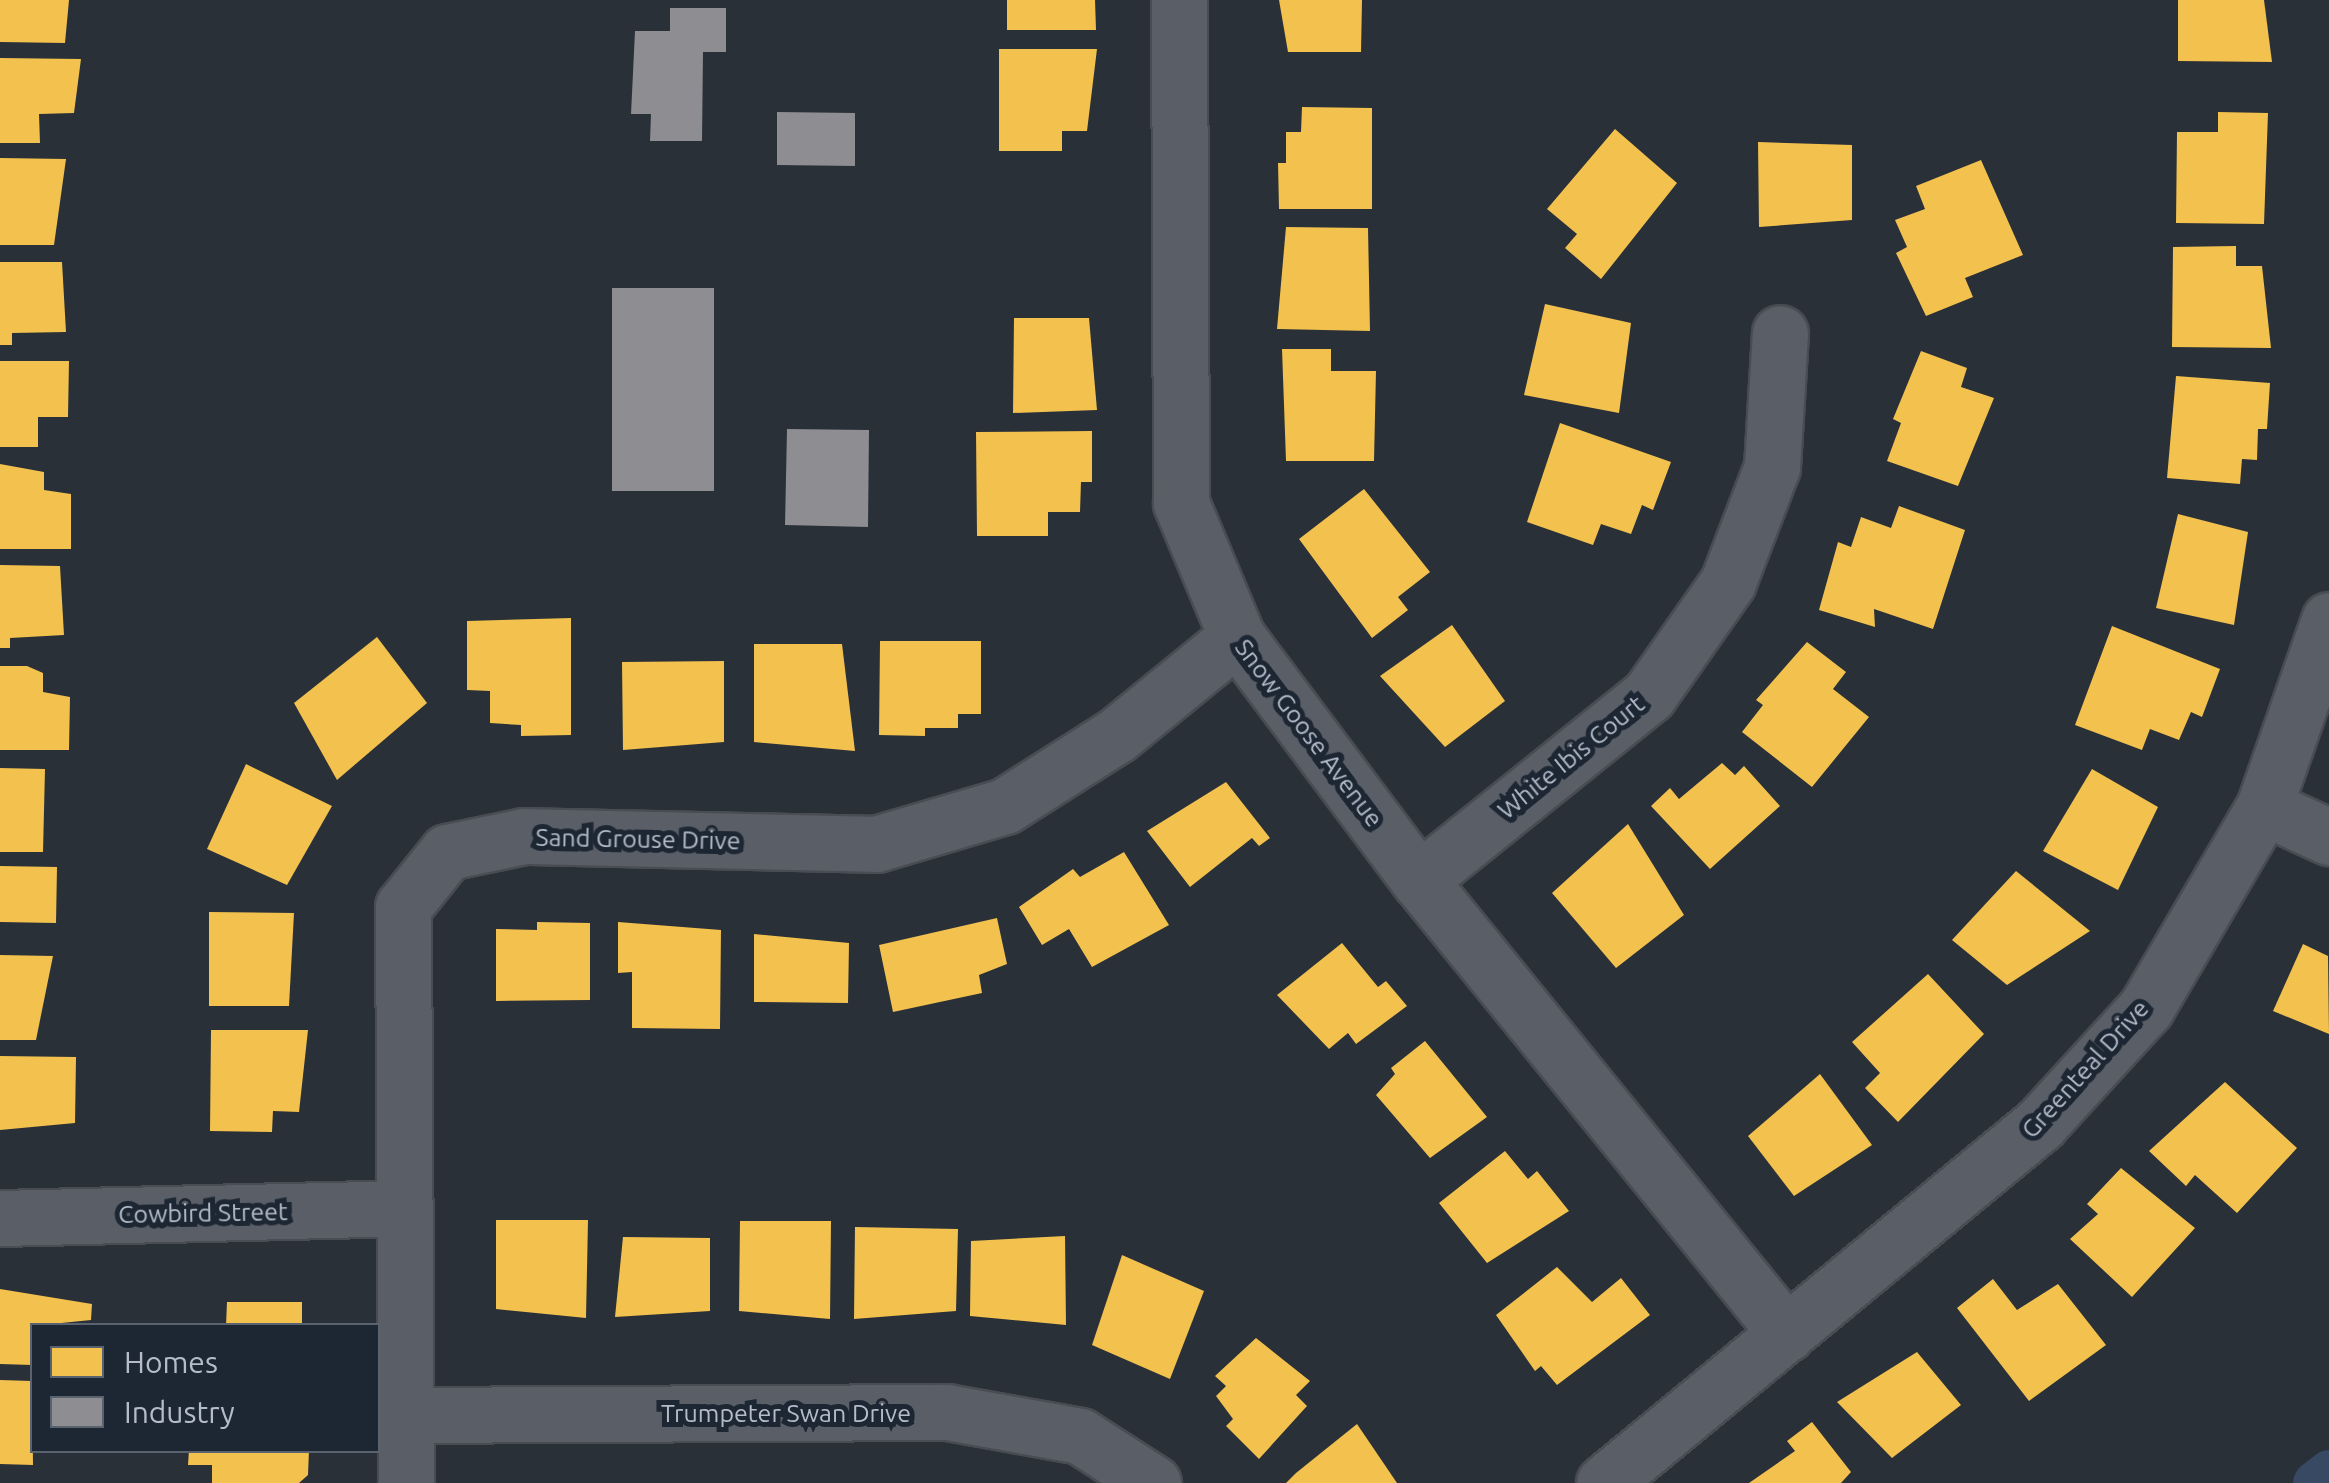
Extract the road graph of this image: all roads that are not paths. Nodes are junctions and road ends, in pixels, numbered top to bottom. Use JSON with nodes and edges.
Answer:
{"nodes":[{"id":1,"x":1180,"y":0,"type":"edge"},
{"id":2,"x":1780,"y":333,"type":"dead end"},
{"id":3,"x":2329,"y":620,"type":"edge"},
{"id":4,"x":1237,"y":638,"type":"junction"},
{"id":5,"x":2264,"y":807,"type":"junction"},
{"id":6,"x":2329,"y":836,"type":"edge"},
{"id":7,"x":1419,"y":880,"type":"junction"},
{"id":8,"x":405,"y":1208,"type":"junction"},
{"id":9,"x":0,"y":1218,"type":"edge"},
{"id":10,"x":1787,"y":1334,"type":"junction"},
{"id":11,"x":404,"y":1415,"type":"junction"},
{"id":12,"x":406,"y":1483,"type":"edge"},
{"id":13,"x":1153,"y":1483,"type":"edge"},
{"id":14,"x":1604,"y":1483,"type":"edge"}],
"edges":[{"from":1,"to":4,"type":"street","name":"Snow Goose Avenue"},
{"from":2,"to":7,"type":"street","name":"White Ibis Court"},
{"from":3,"to":5,"type":"street","name":"Greenteal Drive"},
{"from":4,"to":7,"type":"street","name":"Snow Goose Avenue"},
{"from":4,"to":8,"type":"street","name":"Sand Grouse Drive"},
{"from":5,"to":6,"type":"street"},
{"from":5,"to":10,"type":"street","name":"Greenteal Drive"},
{"from":7,"to":10,"type":"street","name":"Snow Goose Avenue"},
{"from":8,"to":9,"type":"street","name":"Cowbird Street"},
{"from":8,"to":11,"type":"street","name":"Sand Grouse Drive"},
{"from":10,"to":14,"type":"street","name":"Greenteal Drive"},
{"from":11,"to":12,"type":"street","name":"Sand Grouse Drive"},
{"from":11,"to":13,"type":"street","name":"Trumpeter Swan Drive"}]}
